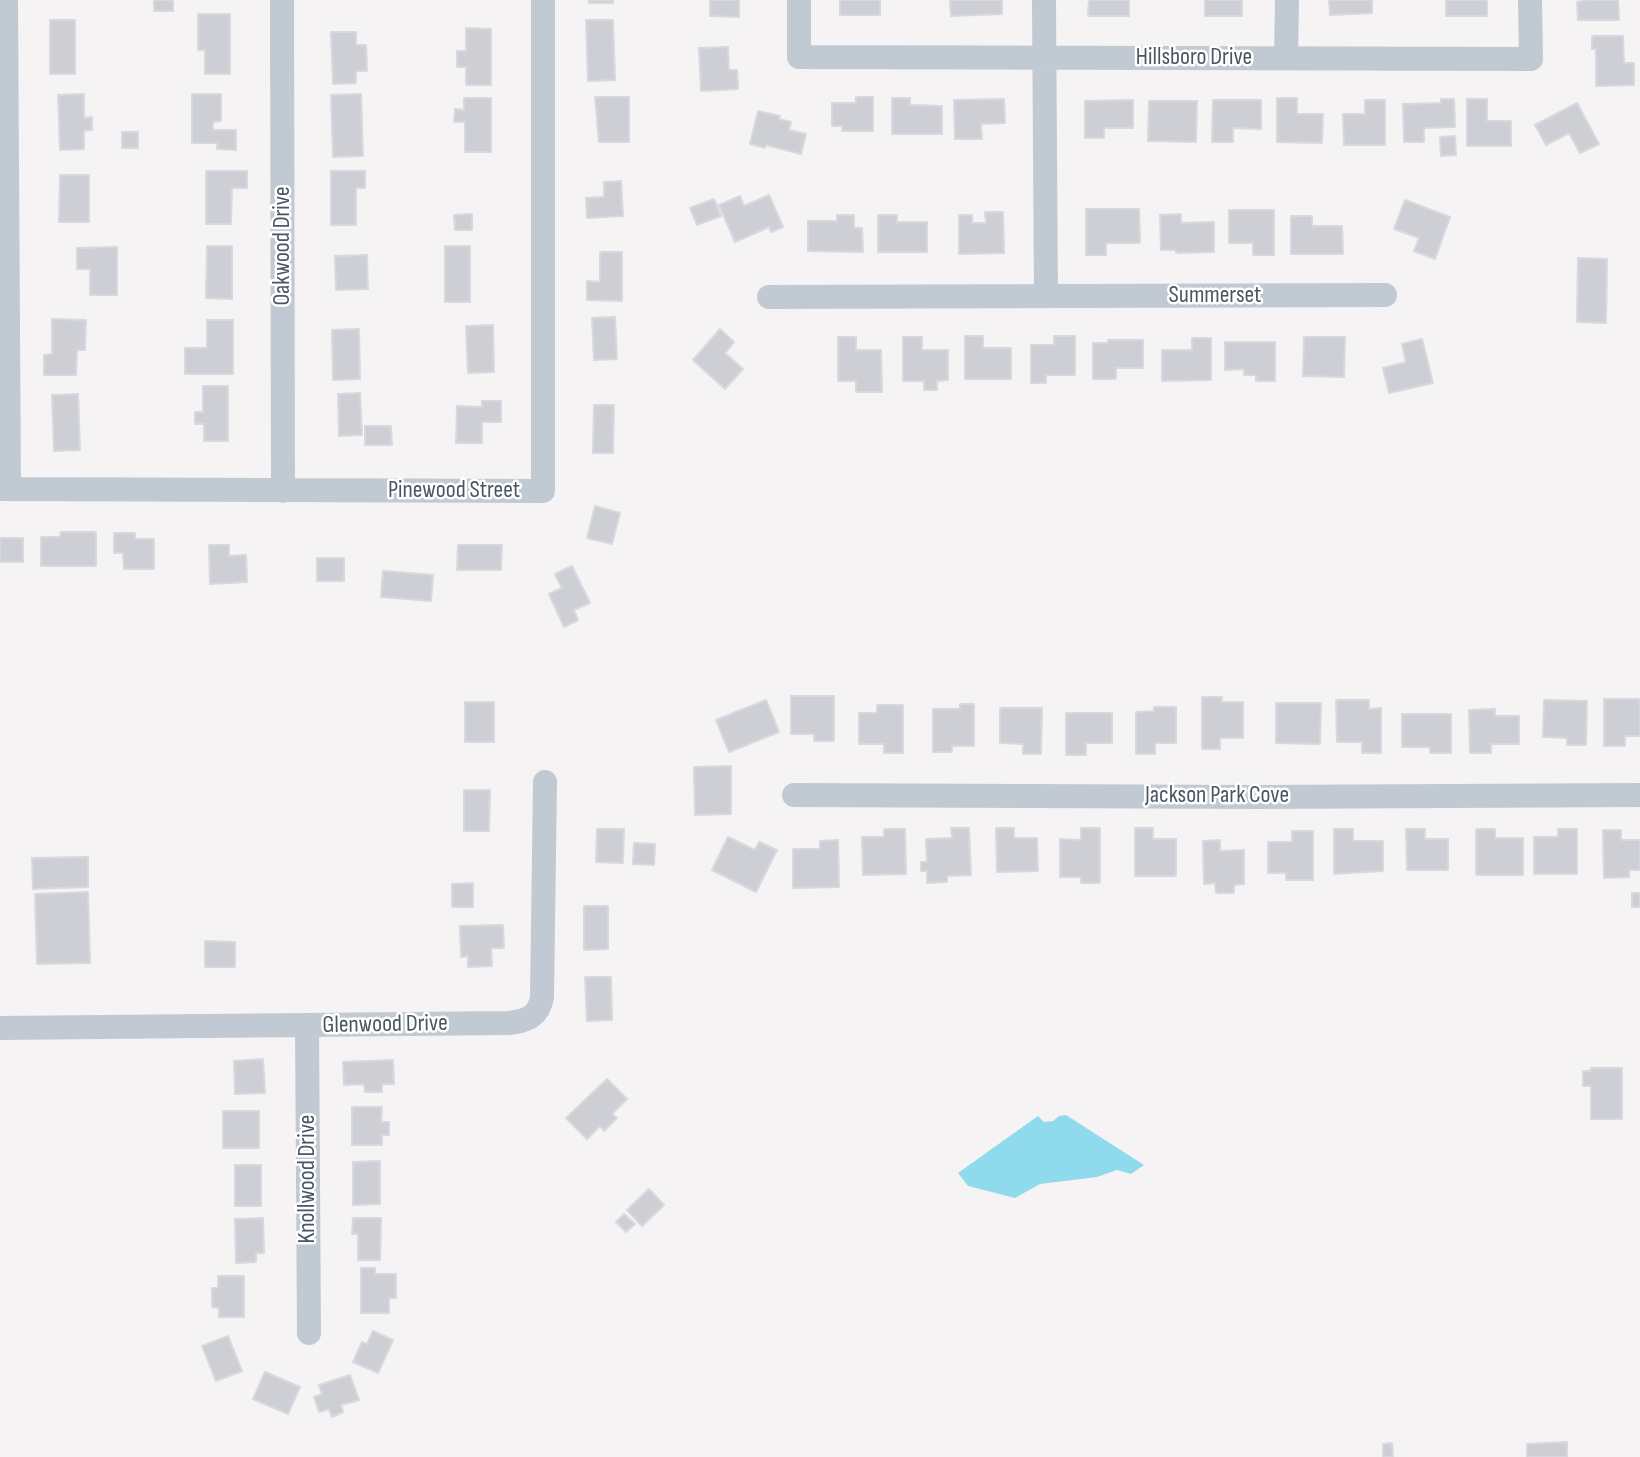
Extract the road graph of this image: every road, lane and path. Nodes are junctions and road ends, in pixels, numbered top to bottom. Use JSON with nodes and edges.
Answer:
{"nodes":[{"id":1,"x":6,"y":0,"type":"edge"},
{"id":2,"x":282,"y":0,"type":"edge"},
{"id":3,"x":543,"y":0,"type":"edge"},
{"id":4,"x":799,"y":0,"type":"edge"},
{"id":5,"x":1044,"y":0,"type":"edge"},
{"id":6,"x":1287,"y":0,"type":"edge"},
{"id":7,"x":1530,"y":0,"type":"edge"},
{"id":8,"x":1045,"y":57,"type":"junction"},
{"id":9,"x":1286,"y":58,"type":"junction"},
{"id":10,"x":1385,"y":295,"type":"dead end"},
{"id":11,"x":1046,"y":296,"type":"junction"},
{"id":12,"x":769,"y":297,"type":"dead end"},
{"id":13,"x":5,"y":489,"type":"edge"},
{"id":14,"x":284,"y":491,"type":"junction"},
{"id":15,"x":545,"y":782,"type":"dead end"},
{"id":16,"x":794,"y":795,"type":"dead end"},
{"id":17,"x":1640,"y":795,"type":"edge"},
{"id":18,"x":307,"y":1026,"type":"junction"},
{"id":19,"x":0,"y":1028,"type":"edge"},
{"id":20,"x":309,"y":1333,"type":"dead end"}],
"edges":[{"from":1,"to":13,"type":"street"},
{"from":2,"to":14,"type":"street","name":"Oakwood Drive"},
{"from":3,"to":14,"type":"street","name":"Pinewood Street"},
{"from":4,"to":8,"type":"street","name":"Hillsboro Drive"},
{"from":5,"to":8,"type":"street"},
{"from":6,"to":9,"type":"street"},
{"from":7,"to":9,"type":"street","name":"Hillsboro Drive"},
{"from":8,"to":9,"type":"street","name":"Hillsboro Drive"},
{"from":8,"to":11,"type":"street"},
{"from":10,"to":11,"type":"street","name":"Summerset"},
{"from":11,"to":12,"type":"street","name":"Summerset"},
{"from":13,"to":14,"type":"street","name":"Pinewood Street"},
{"from":15,"to":18,"type":"street","name":"Glenwood Drive"},
{"from":16,"to":17,"type":"street","name":"Jackson Park Cove"},
{"from":18,"to":19,"type":"street","name":"Glenwood Drive"},
{"from":18,"to":20,"type":"street","name":"Knollwood Drive"}]}
